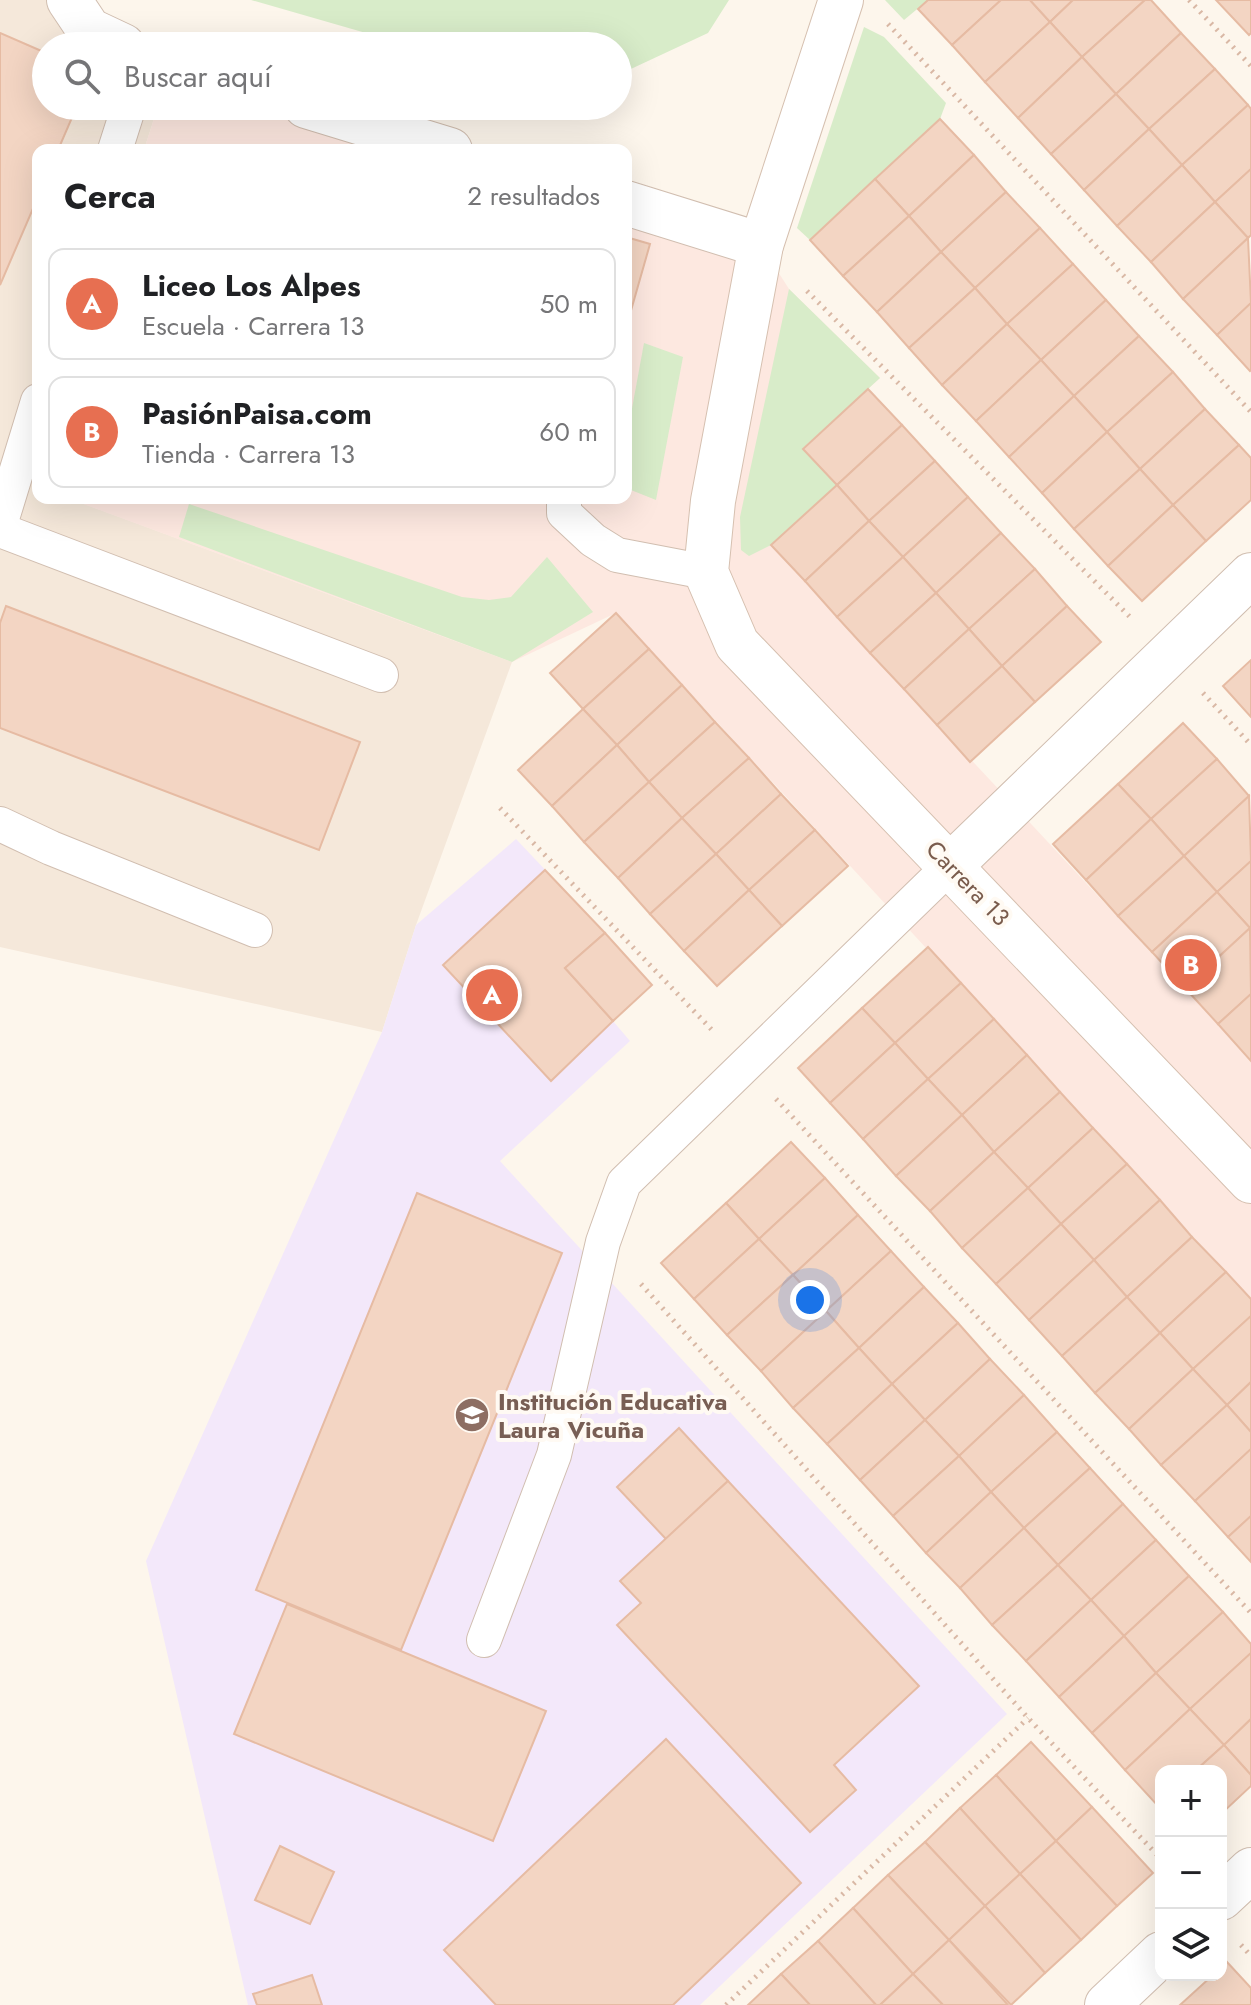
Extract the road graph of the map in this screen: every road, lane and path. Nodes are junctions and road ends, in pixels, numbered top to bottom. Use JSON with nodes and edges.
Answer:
{"nodes":[{"id":1,"x":69,"y":0,"type":"edge"},
{"id":2,"x":841,"y":0,"type":"edge"},
{"id":3,"x":1189,"y":0,"type":"edge"},
{"id":4,"x":886,"y":23,"type":"dead end"},
{"id":5,"x":93,"y":32,"type":"edge"},
{"id":6,"x":1251,"y":66,"type":"edge"},
{"id":7,"x":125,"y":120,"type":"edge"},
{"id":8,"x":352,"y":120,"type":"edge"},
{"id":9,"x":117,"y":144,"type":"edge"},
{"id":10,"x":430,"y":144,"type":"edge"},
{"id":11,"x":632,"y":205,"type":"edge"},
{"id":12,"x":761,"y":245,"type":"junction"},
{"id":13,"x":1251,"y":412,"type":"edge"},
{"id":14,"x":32,"y":421,"type":"edge"},
{"id":15,"x":564,"y":504,"type":"edge"},
{"id":16,"x":0,"y":528,"type":"edge"},
{"id":17,"x":706,"y":572,"type":"junction"},
{"id":18,"x":1251,"y":575,"type":"edge"},
{"id":19,"x":1166,"y":653,"type":"junction"},
{"id":20,"x":381,"y":675,"type":"dead end"},
{"id":21,"x":1251,"y":745,"type":"edge"},
{"id":22,"x":500,"y":808,"type":"dead end"},
{"id":23,"x":0,"y":824,"type":"edge"},
{"id":24,"x":951,"y":865,"type":"junction"},
{"id":25,"x":255,"y":930,"type":"dead end"},
{"id":26,"x":745,"y":1065,"type":"junction"},
{"id":27,"x":1251,"y":1181,"type":"edge"},
{"id":28,"x":603,"y":1242,"type":"junction"},
{"id":29,"x":1251,"y":1613,"type":"edge"},
{"id":30,"x":484,"y":1640,"type":"dead end"},
{"id":31,"x":1028,"y":1718,"type":"junction"},
{"id":32,"x":1155,"y":1853,"type":"edge"},
{"id":33,"x":1251,"y":1870,"type":"edge"},
{"id":34,"x":1227,"y":1892,"type":"edge"},
{"id":35,"x":1155,"y":1960,"type":"edge"},
{"id":36,"x":726,"y":2005,"type":"edge"},
{"id":37,"x":1107,"y":2005,"type":"edge"}],
"edges":[{"from":1,"to":5,"type":"street"},
{"from":2,"to":12,"type":"street"},
{"from":3,"to":6,"type":"path"},
{"from":4,"to":13,"type":"path"},
{"from":7,"to":9,"type":"lane"},
{"from":8,"to":10,"type":"street"},
{"from":11,"to":12,"type":"street"},
{"from":12,"to":17,"type":"street"},
{"from":12,"to":19,"type":"path"},
{"from":14,"to":16,"type":"lane"},
{"from":15,"to":17,"type":"lane"},
{"from":16,"to":20,"type":"lane"},
{"from":17,"to":24,"type":"street","name":"Carrera 13"},
{"from":18,"to":19,"type":"street"},
{"from":19,"to":21,"type":"path"},
{"from":19,"to":24,"type":"street"},
{"from":22,"to":26,"type":"path"},
{"from":23,"to":25,"type":"lane"},
{"from":24,"to":26,"type":"lane"},
{"from":24,"to":27,"type":"street","name":"Carrera 13"},
{"from":26,"to":28,"type":"lane"},
{"from":26,"to":29,"type":"path"},
{"from":28,"to":30,"type":"lane"},
{"from":28,"to":31,"type":"path"},
{"from":31,"to":32,"type":"path"},
{"from":31,"to":36,"type":"path"},
{"from":33,"to":34,"type":"street"},
{"from":35,"to":37,"type":"street"}]}
